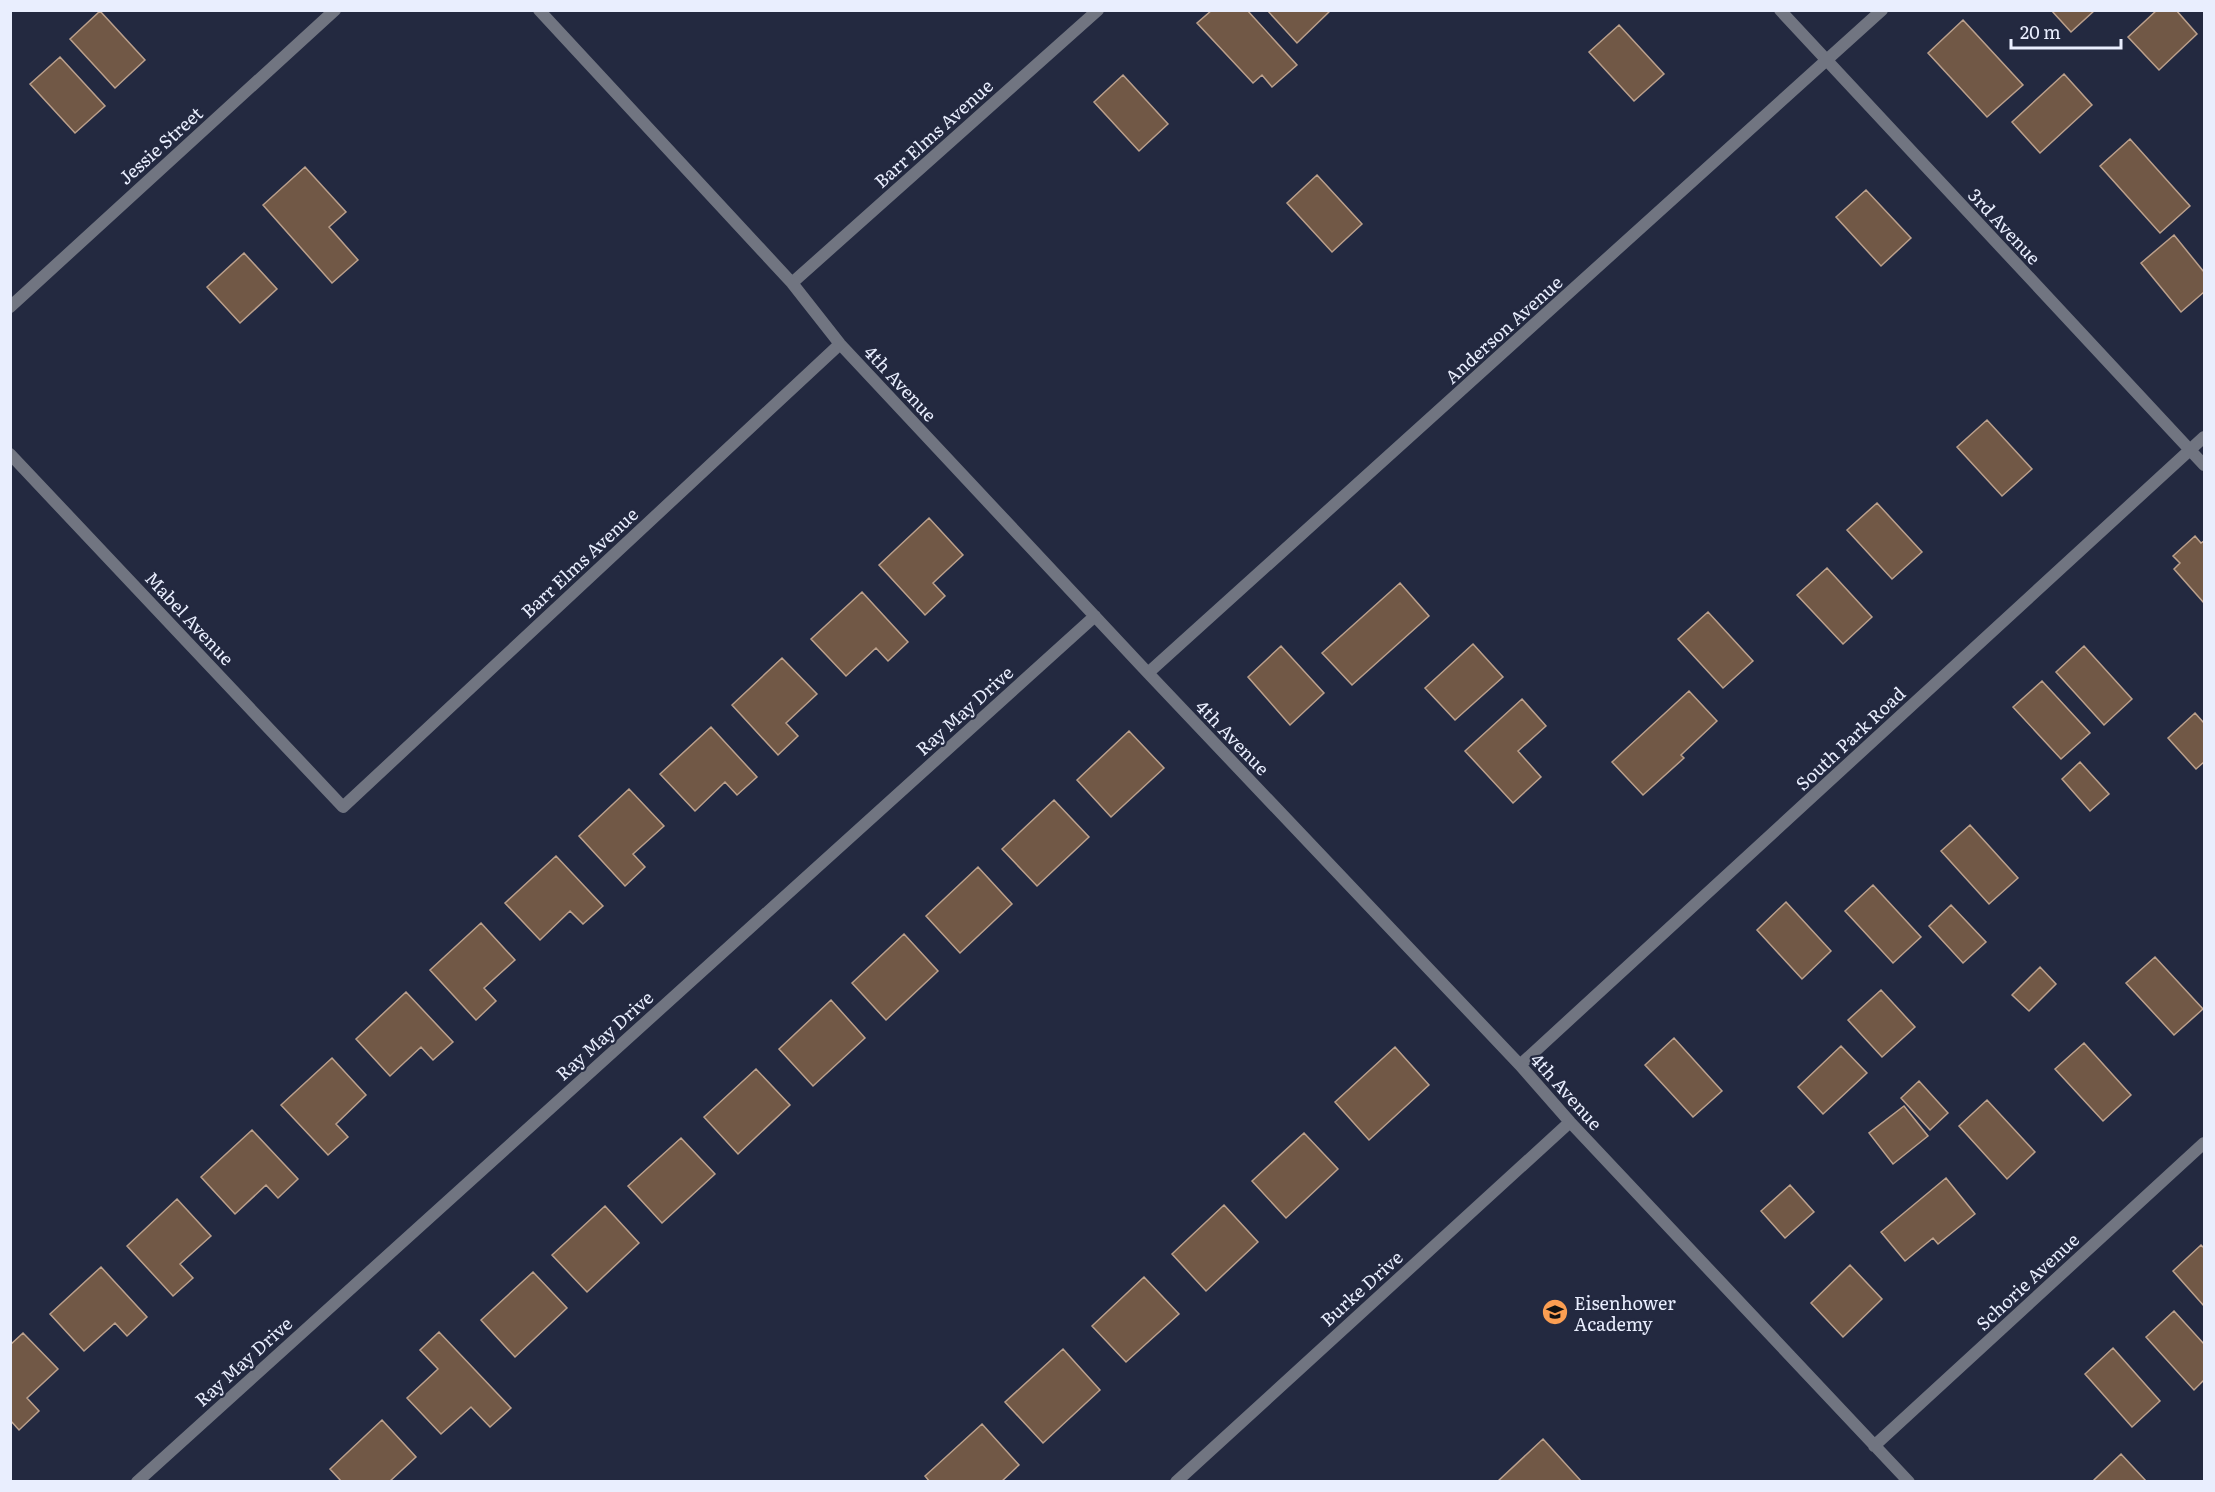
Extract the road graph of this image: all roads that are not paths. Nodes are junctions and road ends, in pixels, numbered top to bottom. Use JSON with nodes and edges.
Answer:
{"nodes":[{"id":1,"x":335,"y":10,"type":"edge"},
{"id":2,"x":539,"y":10,"type":"edge"},
{"id":3,"x":1098,"y":10,"type":"edge"},
{"id":4,"x":1780,"y":10,"type":"edge"},
{"id":5,"x":1882,"y":10,"type":"edge"},
{"id":6,"x":1827,"y":61,"type":"junction"},
{"id":7,"x":792,"y":283,"type":"junction"},
{"id":8,"x":10,"y":307,"type":"edge"},
{"id":9,"x":840,"y":344,"type":"junction"},
{"id":10,"x":2205,"y":437,"type":"edge"},
{"id":11,"x":2190,"y":450,"type":"junction"},
{"id":12,"x":10,"y":454,"type":"edge"},
{"id":13,"x":2205,"y":465,"type":"edge"},
{"id":14,"x":1095,"y":616,"type":"junction"},
{"id":15,"x":1148,"y":673,"type":"junction"},
{"id":16,"x":343,"y":807,"type":"joint"},
{"id":17,"x":1520,"y":1065,"type":"junction"},
{"id":18,"x":1570,"y":1122,"type":"junction"},
{"id":19,"x":2205,"y":1143,"type":"edge"},
{"id":20,"x":1874,"y":1446,"type":"junction"},
{"id":21,"x":137,"y":1482,"type":"edge"},
{"id":22,"x":1176,"y":1482,"type":"edge"},
{"id":23,"x":1909,"y":1482,"type":"edge"}],
"edges":[{"from":1,"to":8,"type":"street","name":"Jessie Street"},
{"from":2,"to":7,"type":"street","name":"4th Avenue"},
{"from":3,"to":7,"type":"street","name":"Barr Elms Avenue"},
{"from":4,"to":6,"type":"street","name":"3rd Avenue"},
{"from":5,"to":6,"type":"street","name":"Anderson Avenue"},
{"from":6,"to":11,"type":"street","name":"3rd Avenue"},
{"from":6,"to":15,"type":"street","name":"Anderson Avenue"},
{"from":7,"to":9,"type":"street","name":"4th Avenue"},
{"from":9,"to":14,"type":"street","name":"4th Avenue"},
{"from":9,"to":16,"type":"street","name":"Barr Elms Avenue"},
{"from":10,"to":11,"type":"street","name":"South Park Road"},
{"from":11,"to":13,"type":"street","name":"3rd Avenue"},
{"from":11,"to":17,"type":"street","name":"South Park Road"},
{"from":12,"to":16,"type":"street","name":"Mabel Avenue"},
{"from":14,"to":15,"type":"street","name":"4th Avenue"},
{"from":14,"to":21,"type":"street","name":"Ray May Drive"},
{"from":15,"to":17,"type":"street","name":"4th Avenue"},
{"from":17,"to":18,"type":"street","name":"4th Avenue"},
{"from":18,"to":20,"type":"street","name":"4th Avenue"},
{"from":18,"to":22,"type":"street","name":"Burke Drive"},
{"from":19,"to":20,"type":"street","name":"Schorie Avenue"},
{"from":20,"to":23,"type":"street","name":"4th Avenue"}]}
